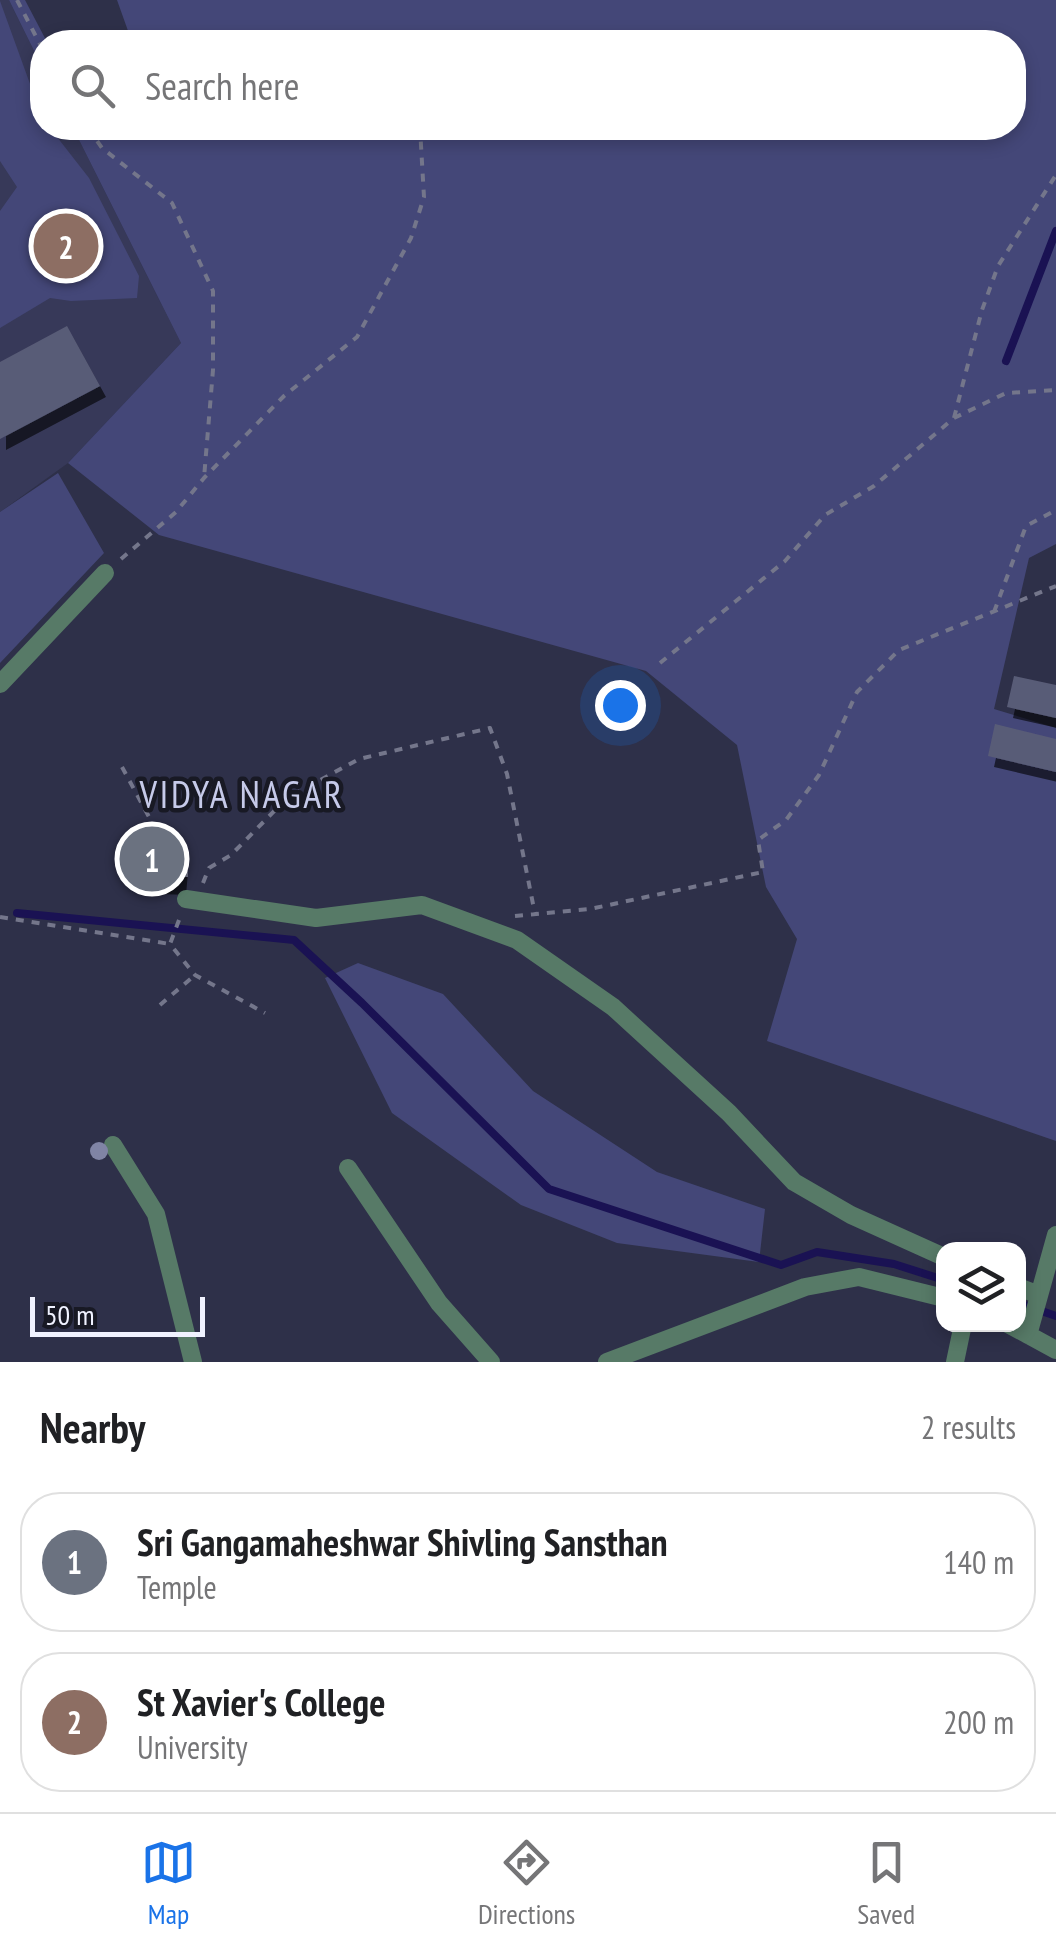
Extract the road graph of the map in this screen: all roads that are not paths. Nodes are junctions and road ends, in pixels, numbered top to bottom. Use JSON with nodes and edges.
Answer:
{"nodes":[{"id":1,"x":105,"y":573,"type":"road end"},
{"id":2,"x":0,"y":684,"type":"edge"},
{"id":3,"x":191,"y":900,"type":"road end"},
{"id":4,"x":113,"y":1145,"type":"dead end"},
{"id":5,"x":348,"y":1168,"type":"dead end"},
{"id":6,"x":1056,"y":1235,"type":"edge"},
{"id":7,"x":936,"y":1254,"type":"edge"},
{"id":8,"x":936,"y":1296,"type":"edge"},
{"id":9,"x":1026,"y":1300,"type":"edge"},
{"id":10,"x":1035,"y":1313,"type":"junction"},
{"id":11,"x":1026,"y":1317,"type":"edge"},
{"id":12,"x":961,"y":1332,"type":"edge"},
{"id":13,"x":1056,"y":1350,"type":"edge"},
{"id":14,"x":193,"y":1362,"type":"edge"},
{"id":15,"x":491,"y":1362,"type":"edge"},
{"id":16,"x":606,"y":1362,"type":"edge"},
{"id":17,"x":954,"y":1362,"type":"edge"}],
"edges":[{"from":1,"to":2,"type":"street"},
{"from":3,"to":7,"type":"street"},
{"from":4,"to":14,"type":"street"},
{"from":5,"to":15,"type":"street"},
{"from":6,"to":10,"type":"street"},
{"from":8,"to":16,"type":"street"},
{"from":9,"to":10,"type":"street"},
{"from":10,"to":11,"type":"street"},
{"from":10,"to":13,"type":"street"},
{"from":12,"to":17,"type":"street"}]}
